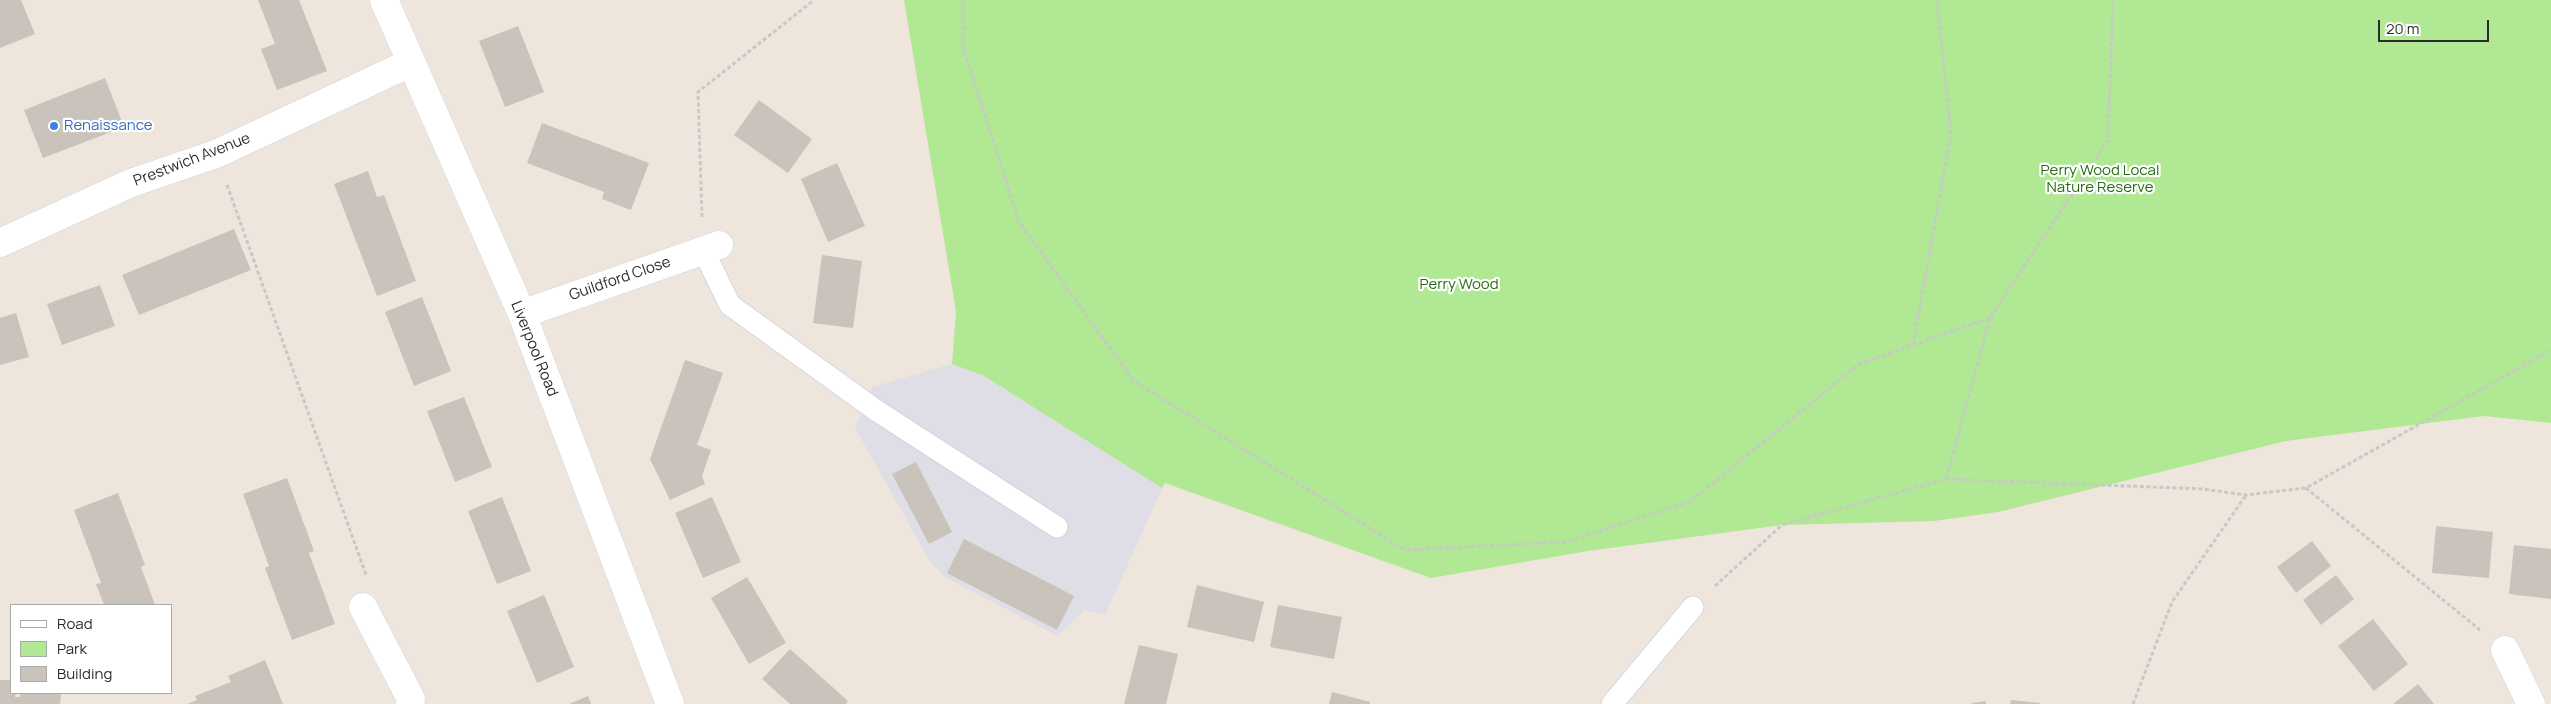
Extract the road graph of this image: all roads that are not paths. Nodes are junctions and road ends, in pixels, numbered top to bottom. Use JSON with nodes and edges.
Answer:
{"nodes":[{"id":1,"x":384,"y":0,"type":"edge"},
{"id":2,"x":410,"y":63,"type":"junction"},
{"id":3,"x":0,"y":242,"type":"edge"},
{"id":4,"x":711,"y":247,"type":"joint"},
{"id":5,"x":522,"y":314,"type":"junction"},
{"id":6,"x":1057,"y":527,"type":"dead end"},
{"id":7,"x":363,"y":607,"type":"dead end"},
{"id":8,"x":1692,"y":607,"type":"road end"},
{"id":9,"x":2505,"y":650,"type":"road end"},
{"id":10,"x":410,"y":704,"type":"edge"},
{"id":11,"x":670,"y":704,"type":"edge"},
{"id":12,"x":1612,"y":704,"type":"edge"},
{"id":13,"x":2531,"y":704,"type":"edge"}],
"edges":[{"from":1,"to":2,"type":"street","name":"Liverpool Road"},
{"from":2,"to":3,"type":"street","name":"Prestwich Avenue"},
{"from":2,"to":5,"type":"street","name":"Liverpool Road"},
{"from":4,"to":5,"type":"street","name":"Guildford Close"},
{"from":4,"to":6,"type":"lane"},
{"from":5,"to":11,"type":"street","name":"Liverpool Road"},
{"from":7,"to":10,"type":"street"},
{"from":8,"to":12,"type":"lane"},
{"from":9,"to":13,"type":"street"}]}
